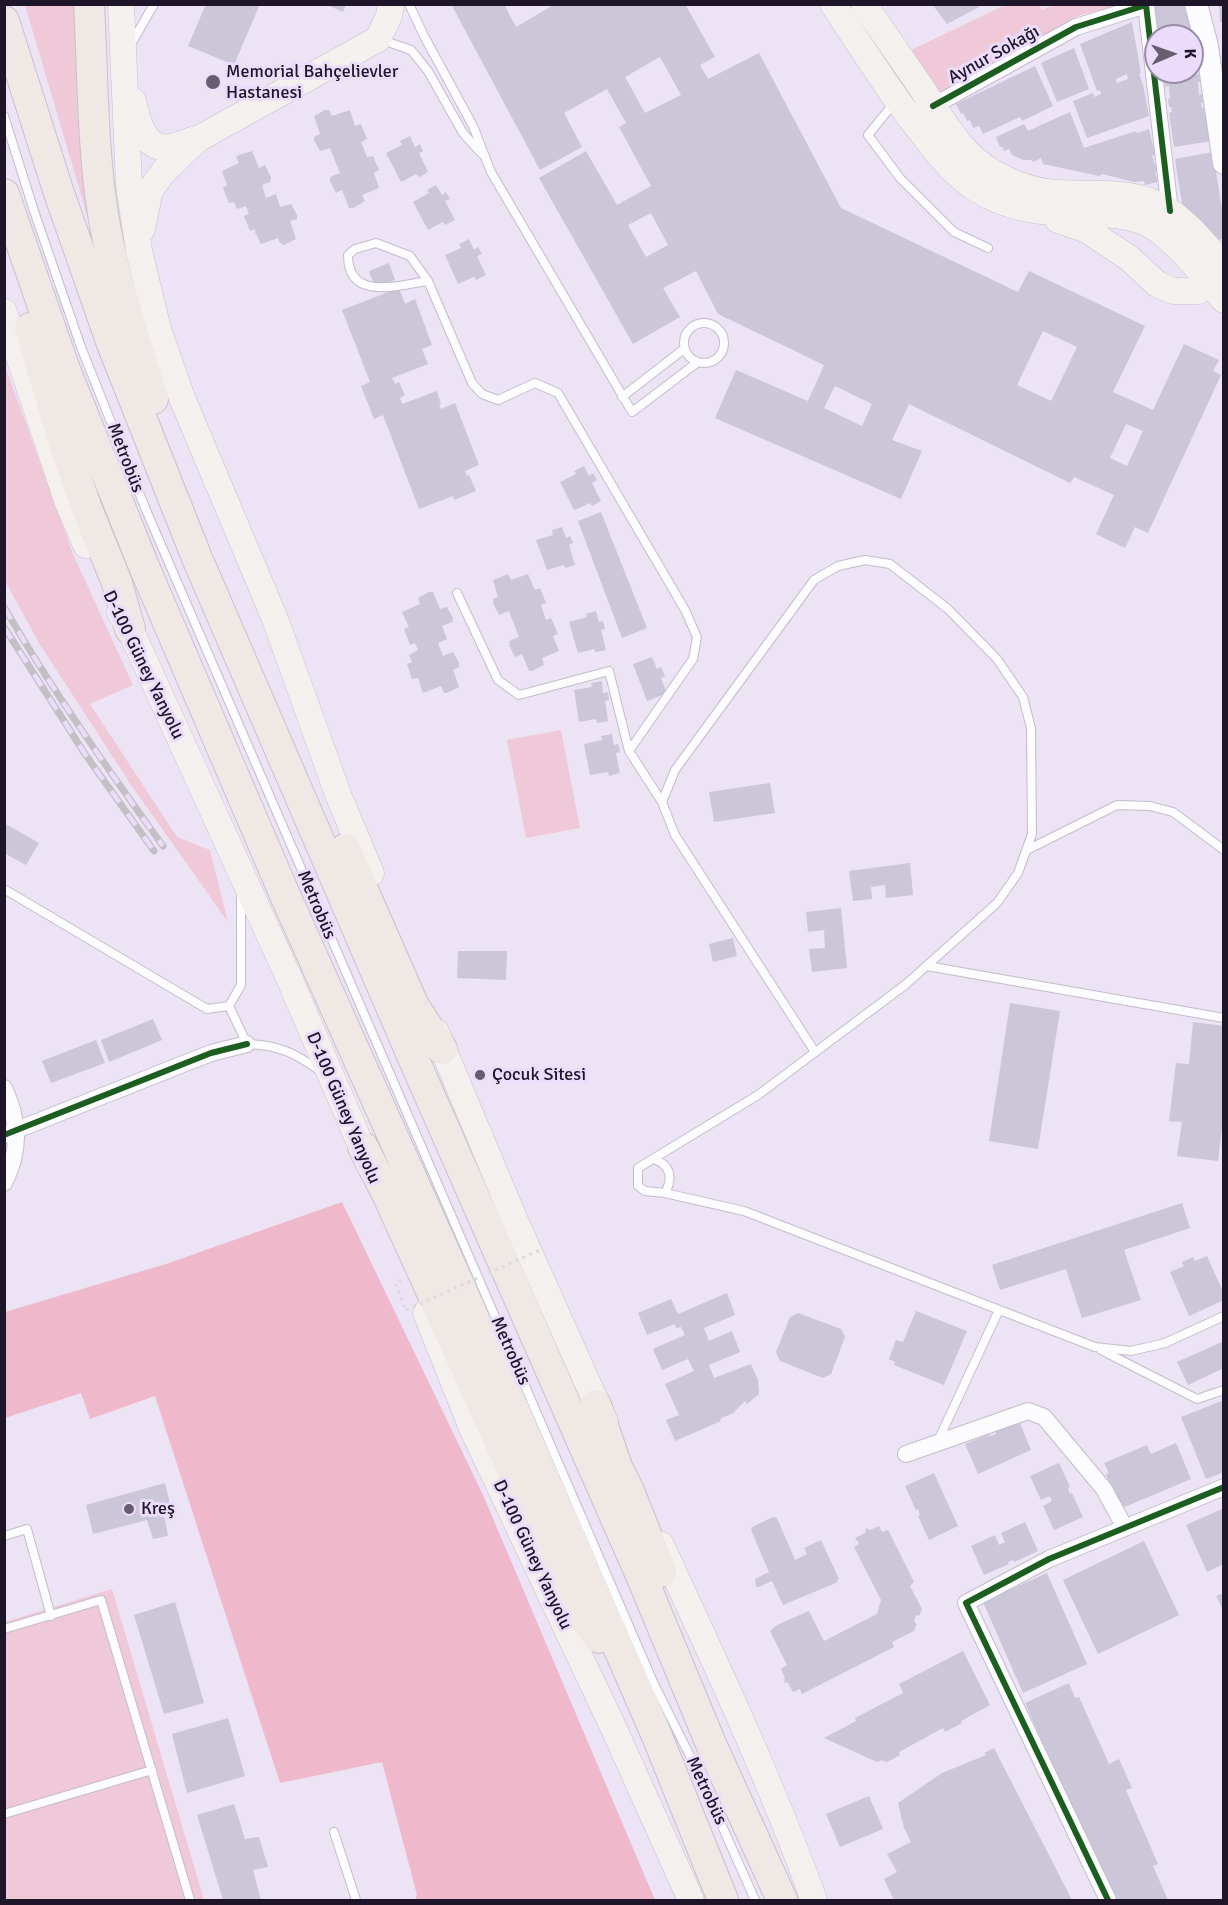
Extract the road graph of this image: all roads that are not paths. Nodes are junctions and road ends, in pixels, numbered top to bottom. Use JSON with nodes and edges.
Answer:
{"nodes":[{"id":1,"x":89,"y":4,"type":"edge"},
{"id":2,"x":121,"y":4,"type":"edge"},
{"id":3,"x":154,"y":4,"type":"edge"},
{"id":4,"x":391,"y":4,"type":"edge"},
{"id":5,"x":409,"y":4,"type":"edge"},
{"id":6,"x":833,"y":4,"type":"edge"},
{"id":7,"x":864,"y":4,"type":"edge"},
{"id":8,"x":1196,"y":4,"type":"edge"},
{"id":9,"x":1145,"y":5,"type":"edge"},
{"id":10,"x":4,"y":21,"type":"edge"},
{"id":11,"x":378,"y":39,"type":"junction"},
{"id":12,"x":123,"y":59,"type":"junction"},
{"id":13,"x":896,"y":100,"type":"junction"},
{"id":14,"x":933,"y":106,"type":"junction"},
{"id":15,"x":4,"y":116,"type":"edge"},
{"id":16,"x":198,"y":139,"type":"junction"},
{"id":17,"x":484,"y":157,"type":"junction"},
{"id":18,"x":1224,"y":163,"type":"edge"},
{"id":19,"x":4,"y":194,"type":"edge"},
{"id":20,"x":1035,"y":211,"type":"junction"},
{"id":21,"x":1170,"y":211,"type":"junction"},
{"id":22,"x":4,"y":239,"type":"edge"},
{"id":23,"x":988,"y":248,"type":"dead end"},
{"id":24,"x":1214,"y":249,"type":"edge"},
{"id":25,"x":139,"y":251,"type":"junction"},
{"id":26,"x":428,"y":281,"type":"junction"},
{"id":27,"x":1218,"y":283,"type":"edge"},
{"id":28,"x":4,"y":312,"type":"edge"},
{"id":29,"x":684,"y":349,"type":"junction"},
{"id":30,"x":698,"y":362,"type":"junction"},
{"id":31,"x":622,"y":397,"type":"junction"},
{"id":32,"x":197,"y":558,"type":"junction"},
{"id":33,"x":457,"y":593,"type":"dead end"},
{"id":34,"x":130,"y":629,"type":"junction"},
{"id":35,"x":244,"y":669,"type":"junction"},
{"id":36,"x":629,"y":751,"type":"junction"},
{"id":37,"x":662,"y":802,"type":"junction"},
{"id":38,"x":1027,"y":850,"type":"junction"},
{"id":39,"x":1224,"y":850,"type":"edge"},
{"id":40,"x":241,"y":876,"type":"junction"},
{"id":41,"x":4,"y":889,"type":"edge"},
{"id":42,"x":927,"y":966,"type":"junction"},
{"id":43,"x":230,"y":1006,"type":"junction"},
{"id":44,"x":1224,"y":1018,"type":"edge"},
{"id":45,"x":247,"y":1044,"type":"junction"},
{"id":46,"x":442,"y":1048,"type":"junction"},
{"id":47,"x":814,"y":1052,"type":"junction"},
{"id":48,"x":332,"y":1080,"type":"junction"},
{"id":49,"x":4,"y":1088,"type":"edge"},
{"id":50,"x":11,"y":1132,"type":"edge"},
{"id":51,"x":363,"y":1147,"type":"junction"},
{"id":52,"x":654,"y":1159,"type":"junction"},
{"id":53,"x":4,"y":1183,"type":"edge"},
{"id":54,"x":664,"y":1193,"type":"junction"},
{"id":55,"x":999,"y":1310,"type":"junction"},
{"id":56,"x":1224,"y":1316,"type":"edge"},
{"id":57,"x":1095,"y":1347,"type":"junction"},
{"id":58,"x":1224,"y":1390,"type":"edge"},
{"id":59,"x":596,"y":1405,"type":"junction"},
{"id":60,"x":936,"y":1443,"type":"junction"},
{"id":61,"x":906,"y":1454,"type":"dead end"},
{"id":62,"x":1224,"y":1488,"type":"edge"},
{"id":63,"x":1125,"y":1528,"type":"junction"},
{"id":64,"x":4,"y":1536,"type":"edge"},
{"id":65,"x":51,"y":1616,"type":"junction"},
{"id":66,"x":4,"y":1629,"type":"edge"},
{"id":67,"x":624,"y":1664,"type":"junction"},
{"id":68,"x":654,"y":1684,"type":"junction"},
{"id":69,"x":679,"y":1756,"type":"dead end"},
{"id":70,"x":152,"y":1770,"type":"junction"},
{"id":71,"x":4,"y":1814,"type":"edge"},
{"id":72,"x":334,"y":1832,"type":"dead end"},
{"id":73,"x":768,"y":1868,"type":"junction"},
{"id":74,"x":190,"y":1900,"type":"edge"},
{"id":75,"x":356,"y":1900,"type":"edge"},
{"id":76,"x":691,"y":1900,"type":"edge"},
{"id":77,"x":723,"y":1900,"type":"edge"},
{"id":78,"x":754,"y":1900,"type":"edge"},
{"id":79,"x":782,"y":1900,"type":"edge"},
{"id":80,"x":814,"y":1900,"type":"edge"},
{"id":81,"x":1108,"y":1900,"type":"edge"}],
"edges":[{"from":1,"to":32,"type":"highway"},
{"from":2,"to":12,"type":"main road"},
{"from":3,"to":12,"type":"lane"},
{"from":4,"to":11,"type":"main road"},
{"from":5,"to":17,"type":"lane"},
{"from":6,"to":13,"type":"main road"},
{"from":7,"to":14,"type":"main road"},
{"from":8,"to":18,"type":"street"},
{"from":9,"to":14,"type":"street","name":"Aynur Sokağı"},
{"from":9,"to":21,"type":"street","name":"Aynur Sokağı"},
{"from":10,"to":32,"type":"highway"},
{"from":11,"to":16,"type":"main road"},
{"from":11,"to":17,"type":"lane"},
{"from":12,"to":16,"type":"main road"},
{"from":12,"to":25,"type":"main road"},
{"from":13,"to":20,"type":"main road"},
{"from":13,"to":23,"type":"lane"},
{"from":14,"to":21,"type":"main road"},
{"from":15,"to":68,"type":"lane","name":"Metrobüs"},
{"from":16,"to":25,"type":"main road"},
{"from":17,"to":31,"type":"lane"},
{"from":19,"to":67,"type":"highway"},
{"from":20,"to":27,"type":"main road"},
{"from":20,"to":27,"type":"main road"},
{"from":21,"to":24,"type":"main road"},
{"from":22,"to":34,"type":"highway"},
{"from":24,"to":27,"type":"main road"},
{"from":25,"to":46,"type":"main road"},
{"from":26,"to":26,"type":"lane"},
{"from":26,"to":36,"type":"lane"},
{"from":28,"to":34,"type":"main road","name":"D-100 Güney Yanyolu"},
{"from":29,"to":30,"type":"lane"},
{"from":29,"to":30,"type":"lane"},
{"from":29,"to":31,"type":"lane"},
{"from":30,"to":31,"type":"lane"},
{"from":32,"to":35,"type":"highway"},
{"from":33,"to":36,"type":"lane"},
{"from":34,"to":40,"type":"main road","name":"D-100 Güney Yanyolu"},
{"from":35,"to":46,"type":"highway"},
{"from":35,"to":73,"type":"highway"},
{"from":36,"to":37,"type":"lane"},
{"from":37,"to":38,"type":"lane"},
{"from":37,"to":47,"type":"lane"},
{"from":38,"to":39,"type":"lane"},
{"from":38,"to":42,"type":"lane"},
{"from":40,"to":43,"type":"lane"},
{"from":40,"to":48,"type":"main road","name":"D-100 Güney Yanyolu"},
{"from":41,"to":43,"type":"lane"},
{"from":42,"to":44,"type":"lane"},
{"from":42,"to":47,"type":"lane"},
{"from":43,"to":45,"type":"lane"},
{"from":45,"to":48,"type":"lane"},
{"from":45,"to":50,"type":"street"},
{"from":46,"to":59,"type":"main road"},
{"from":47,"to":52,"type":"lane"},
{"from":48,"to":51,"type":"main road","name":"D-100 Güney Yanyolu"},
{"from":49,"to":50,"type":"street"},
{"from":50,"to":53,"type":"street"},
{"from":51,"to":67,"type":"highway"},
{"from":51,"to":76,"type":"main road","name":"D-100 Güney Yanyolu"},
{"from":52,"to":54,"type":"lane"},
{"from":52,"to":54,"type":"lane"},
{"from":54,"to":55,"type":"lane"},
{"from":55,"to":57,"type":"lane"},
{"from":55,"to":60,"type":"lane"},
{"from":56,"to":57,"type":"lane"},
{"from":57,"to":58,"type":"lane"},
{"from":59,"to":73,"type":"highway"},
{"from":59,"to":80,"type":"main road"},
{"from":60,"to":61,"type":"street"},
{"from":60,"to":63,"type":"street"},
{"from":62,"to":63,"type":"street"},
{"from":63,"to":81,"type":"street"},
{"from":64,"to":65,"type":"lane"},
{"from":65,"to":66,"type":"lane"},
{"from":65,"to":70,"type":"lane"},
{"from":67,"to":77,"type":"highway"},
{"from":68,"to":69,"type":"lane","name":"Metrobüs"},
{"from":68,"to":78,"type":"lane","name":"Metrobüs"},
{"from":70,"to":71,"type":"lane"},
{"from":70,"to":74,"type":"lane"},
{"from":72,"to":75,"type":"lane"},
{"from":73,"to":79,"type":"highway"}]}
